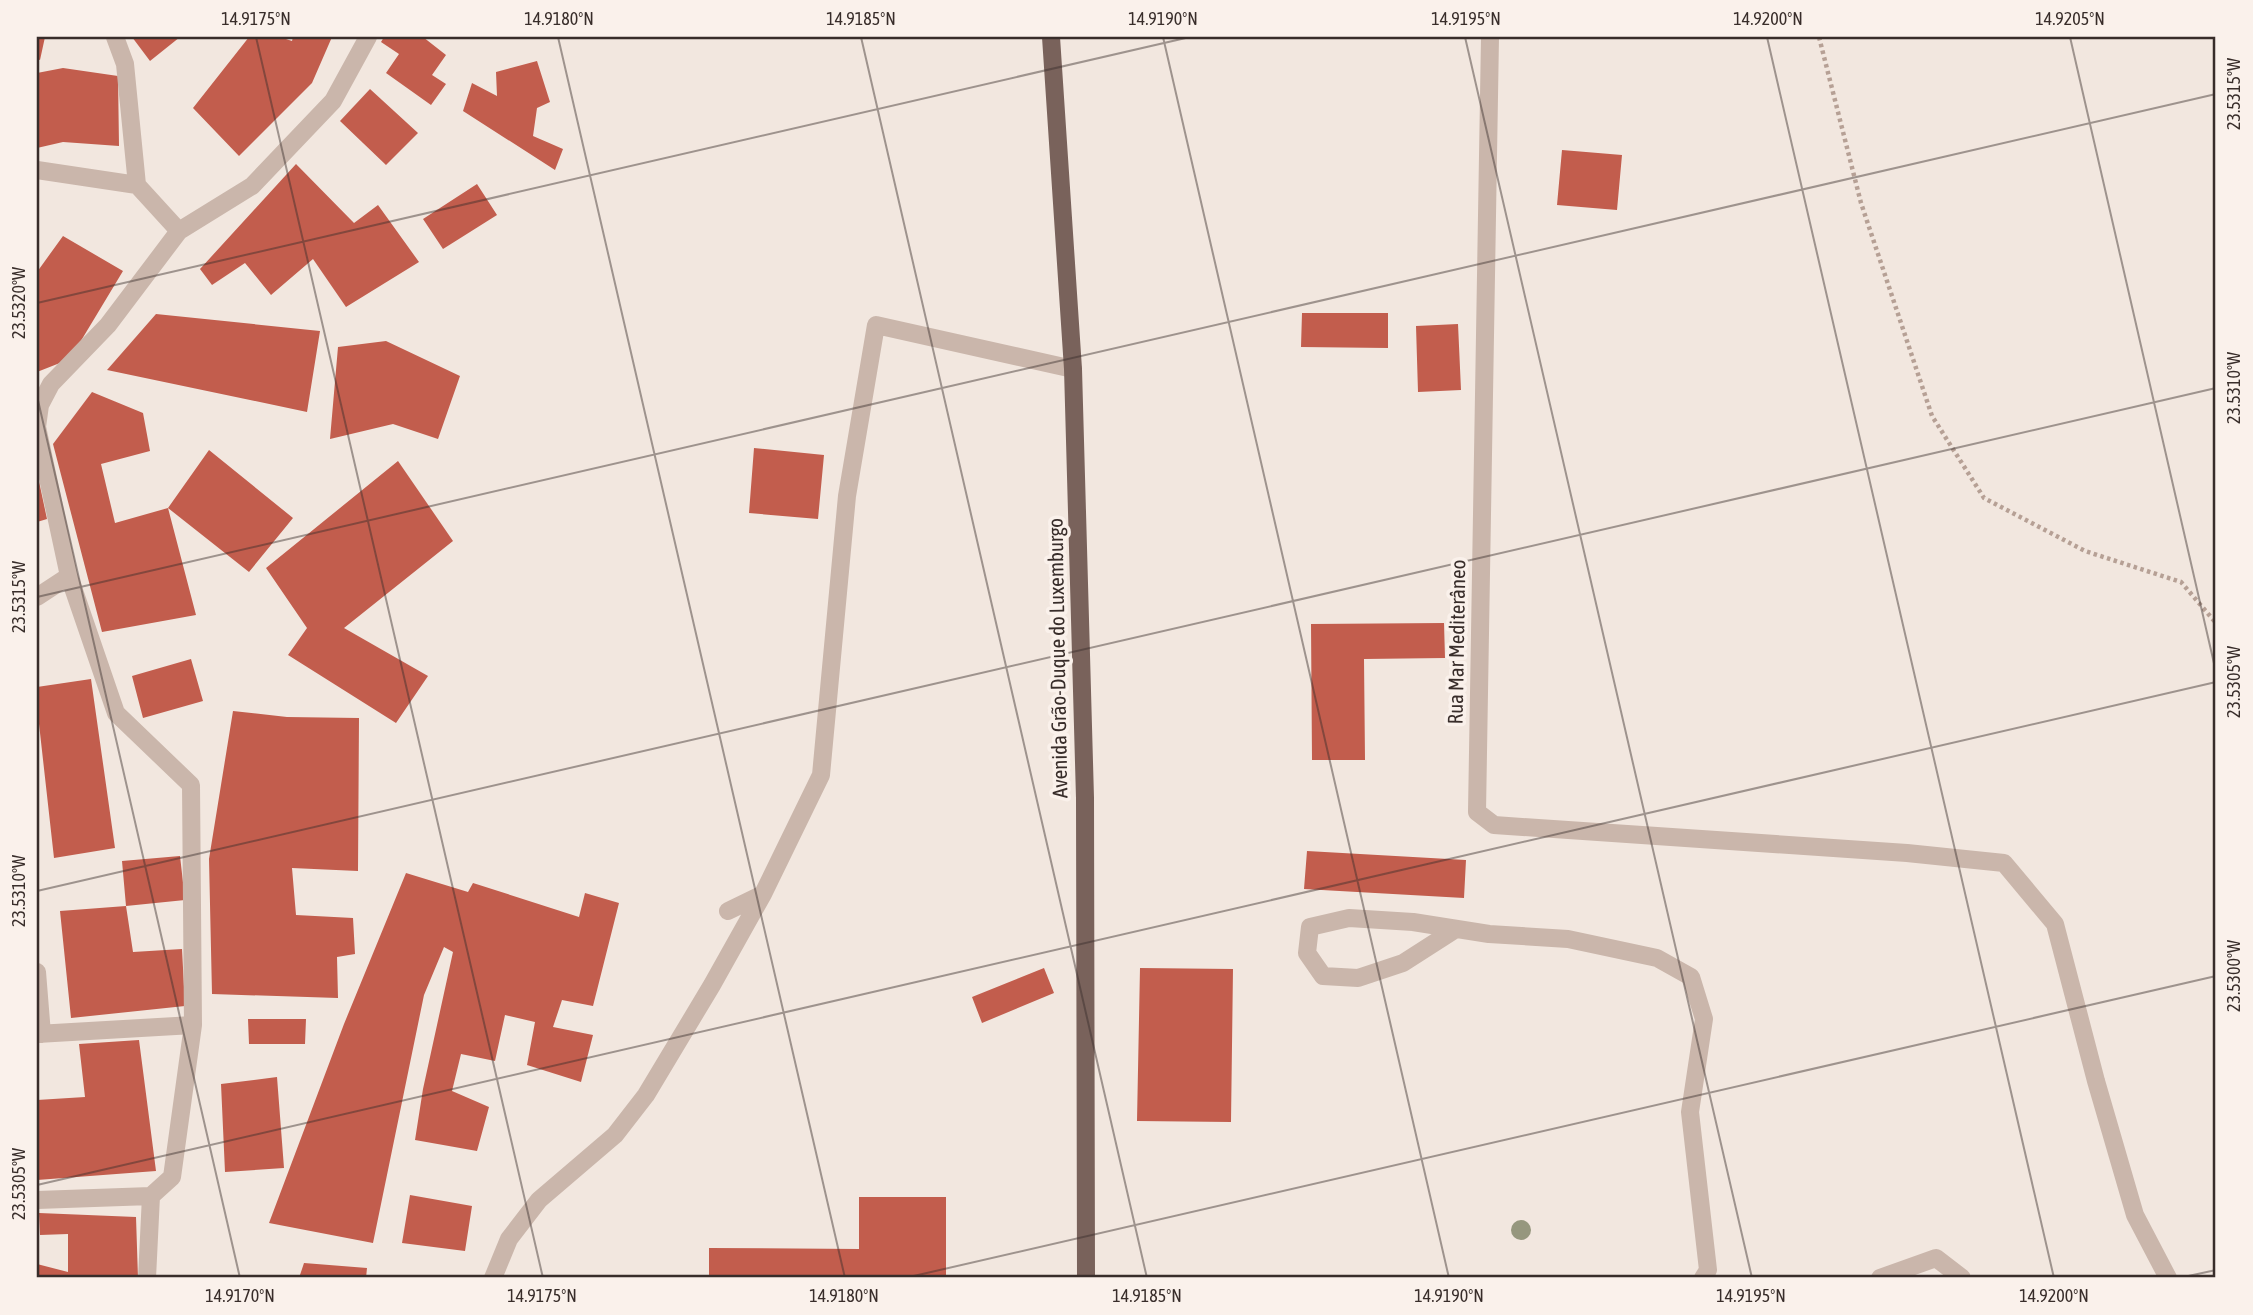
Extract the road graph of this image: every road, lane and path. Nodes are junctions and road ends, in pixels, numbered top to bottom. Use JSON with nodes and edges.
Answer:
{"nodes":[{"id":1,"x":115,"y":37,"type":"edge"},
{"id":2,"x":368,"y":37,"type":"edge"},
{"id":3,"x":1051,"y":37,"type":"edge"},
{"id":4,"x":1490,"y":37,"type":"edge"},
{"id":5,"x":1819,"y":37,"type":"edge"},
{"id":6,"x":37,"y":170,"type":"edge"},
{"id":7,"x":137,"y":185,"type":"junction"},
{"id":8,"x":179,"y":231,"type":"junction"},
{"id":9,"x":1073,"y":369,"type":"junction"},
{"id":10,"x":69,"y":576,"type":"junction"},
{"id":11,"x":37,"y":597,"type":"edge"},
{"id":12,"x":2216,"y":623,"type":"edge"},
{"id":13,"x":763,"y":894,"type":"junction"},
{"id":14,"x":727,"y":911,"type":"dead end"},
{"id":15,"x":1456,"y":929,"type":"junction"},
{"id":16,"x":37,"y":972,"type":"edge"},
{"id":17,"x":193,"y":1025,"type":"junction"},
{"id":18,"x":39,"y":1034,"type":"edge"},
{"id":19,"x":151,"y":1196,"type":"junction"},
{"id":20,"x":37,"y":1200,"type":"edge"},
{"id":21,"x":147,"y":1278,"type":"edge"},
{"id":22,"x":493,"y":1278,"type":"edge"},
{"id":23,"x":1086,"y":1278,"type":"edge"},
{"id":24,"x":1703,"y":1278,"type":"edge"},
{"id":25,"x":1880,"y":1278,"type":"edge"},
{"id":26,"x":1962,"y":1278,"type":"edge"},
{"id":27,"x":2168,"y":1278,"type":"edge"}],
"edges":[{"from":1,"to":7,"type":"street"},
{"from":2,"to":8,"type":"street"},
{"from":3,"to":9,"type":"main road","name":"Avenida Grão-Duque do Luxemburgo"},
{"from":4,"to":27,"type":"street","name":"Rua Mar Mediterâneo"},
{"from":5,"to":12,"type":"path"},
{"from":6,"to":7,"type":"street"},
{"from":7,"to":8,"type":"street"},
{"from":8,"to":10,"type":"street"},
{"from":9,"to":13,"type":"street"},
{"from":9,"to":23,"type":"main road","name":"Avenida Grão-Duque do Luxemburgo"},
{"from":10,"to":11,"type":"street"},
{"from":10,"to":17,"type":"street"},
{"from":13,"to":14,"type":"street"},
{"from":13,"to":22,"type":"street"},
{"from":15,"to":15,"type":"street"},
{"from":15,"to":24,"type":"street"},
{"from":16,"to":18,"type":"street"},
{"from":17,"to":18,"type":"street"},
{"from":17,"to":19,"type":"street"},
{"from":19,"to":20,"type":"street"},
{"from":19,"to":21,"type":"street"},
{"from":25,"to":26,"type":"street"}]}
